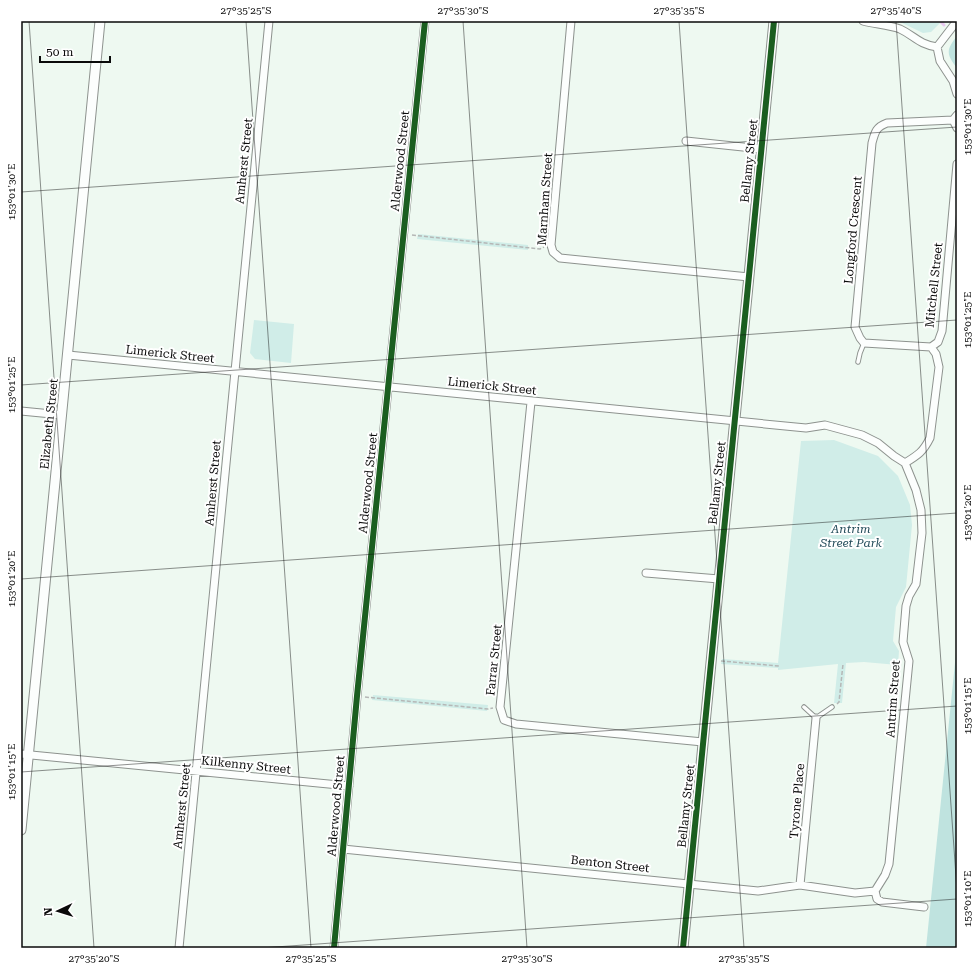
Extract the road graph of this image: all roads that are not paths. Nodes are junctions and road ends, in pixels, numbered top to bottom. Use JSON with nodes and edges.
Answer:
{"nodes":[{"id":1,"x":100,"y":21,"type":"edge"},
{"id":2,"x":269,"y":21,"type":"edge"},
{"id":3,"x":425,"y":21,"type":"edge"},
{"id":4,"x":570,"y":21,"type":"edge"},
{"id":5,"x":774,"y":21,"type":"edge"},
{"id":6,"x":863,"y":21,"type":"edge"},
{"id":7,"x":957,"y":21,"type":"edge"},
{"id":8,"x":937,"y":47,"type":"junction"},
{"id":9,"x":957,"y":94,"type":"edge"},
{"id":10,"x":955,"y":118,"type":"edge"},
{"id":11,"x":957,"y":128,"type":"edge"},
{"id":12,"x":686,"y":141,"type":"dead end"},
{"id":13,"x":762,"y":149,"type":"junction"},
{"id":14,"x":957,"y":164,"type":"edge"},
{"id":15,"x":748,"y":277,"type":"junction"},
{"id":16,"x":864,"y":343,"type":"junction"},
{"id":17,"x":931,"y":347,"type":"junction"},
{"id":18,"x":68,"y":355,"type":"junction"},
{"id":19,"x":858,"y":362,"type":"dead end"},
{"id":20,"x":234,"y":371,"type":"junction"},
{"id":21,"x":389,"y":387,"type":"junction"},
{"id":22,"x":531,"y":402,"type":"junction"},
{"id":23,"x":21,"y":411,"type":"edge"},
{"id":24,"x":62,"y":415,"type":"junction"},
{"id":25,"x":734,"y":421,"type":"junction"},
{"id":26,"x":905,"y":463,"type":"junction"},
{"id":27,"x":646,"y":573,"type":"dead end"},
{"id":28,"x":719,"y":579,"type":"junction"},
{"id":29,"x":804,"y":707,"type":"dead end"},
{"id":30,"x":832,"y":707,"type":"road end"},
{"id":31,"x":816,"y":718,"type":"junction"},
{"id":32,"x":703,"y":742,"type":"junction"},
{"id":33,"x":25,"y":754,"type":"edge"},
{"id":34,"x":196,"y":771,"type":"junction"},
{"id":35,"x":349,"y":786,"type":"junction"},
{"id":36,"x":21,"y":830,"type":"edge"},
{"id":37,"x":344,"y":849,"type":"junction"},
{"id":38,"x":689,"y":883,"type":"junction"},
{"id":39,"x":800,"y":885,"type":"junction"},
{"id":40,"x":875,"y":891,"type":"junction"},
{"id":41,"x":924,"y":907,"type":"dead end"},
{"id":42,"x":179,"y":948,"type":"edge"},
{"id":43,"x":334,"y":948,"type":"edge"},
{"id":44,"x":683,"y":948,"type":"edge"}],
"edges":[{"from":1,"to":18,"type":"street","name":"Elizabeth Street"},
{"from":2,"to":20,"type":"street","name":"Amherst Street"},
{"from":3,"to":21,"type":"street","name":"Alderwood Street"},
{"from":4,"to":15,"type":"street","name":"Marnham Street"},
{"from":5,"to":13,"type":"street","name":"Bellamy Street"},
{"from":6,"to":8,"type":"street"},
{"from":7,"to":8,"type":"street"},
{"from":8,"to":9,"type":"street"},
{"from":10,"to":11,"type":"street"},
{"from":10,"to":16,"type":"street","name":"Longford Crescent"},
{"from":12,"to":13,"type":"street"},
{"from":13,"to":15,"type":"street","name":"Bellamy Street"},
{"from":14,"to":17,"type":"street","name":"Mitchell Street"},
{"from":15,"to":25,"type":"street","name":"Bellamy Street"},
{"from":16,"to":17,"type":"street"},
{"from":16,"to":19,"type":"lane"},
{"from":17,"to":26,"type":"street"},
{"from":18,"to":20,"type":"street","name":"Limerick Street"},
{"from":18,"to":24,"type":"street","name":"Elizabeth Street"},
{"from":20,"to":21,"type":"street","name":"Limerick Street"},
{"from":20,"to":34,"type":"street","name":"Amherst Street"},
{"from":21,"to":22,"type":"street","name":"Limerick Street"},
{"from":21,"to":35,"type":"street","name":"Alderwood Street"},
{"from":22,"to":25,"type":"street","name":"Limerick Street"},
{"from":22,"to":32,"type":"street","name":"Farrar Street"},
{"from":23,"to":24,"type":"street"},
{"from":24,"to":33,"type":"street","name":"Elizabeth Street"},
{"from":25,"to":26,"type":"street","name":"Limerick Street"},
{"from":25,"to":28,"type":"street","name":"Bellamy Street"},
{"from":26,"to":40,"type":"street","name":"Antrim Street"},
{"from":27,"to":28,"type":"street"},
{"from":28,"to":32,"type":"street","name":"Bellamy Street"},
{"from":29,"to":31,"type":"lane"},
{"from":30,"to":31,"type":"lane"},
{"from":31,"to":39,"type":"street","name":"Tyrone Place"},
{"from":32,"to":38,"type":"street","name":"Bellamy Street"},
{"from":33,"to":34,"type":"street","name":"Kilkenny Street"},
{"from":33,"to":36,"type":"street","name":"Elizabeth Street"},
{"from":34,"to":35,"type":"street","name":"Kilkenny Street"},
{"from":34,"to":42,"type":"street","name":"Amherst Street"},
{"from":35,"to":37,"type":"street","name":"Alderwood Street"},
{"from":37,"to":38,"type":"street","name":"Benton Street"},
{"from":37,"to":43,"type":"street","name":"Alderwood Street"},
{"from":38,"to":39,"type":"street","name":"Benton Street"},
{"from":38,"to":44,"type":"street","name":"Bellamy Street"},
{"from":39,"to":40,"type":"street","name":"Benton Street"},
{"from":40,"to":41,"type":"street"}]}
